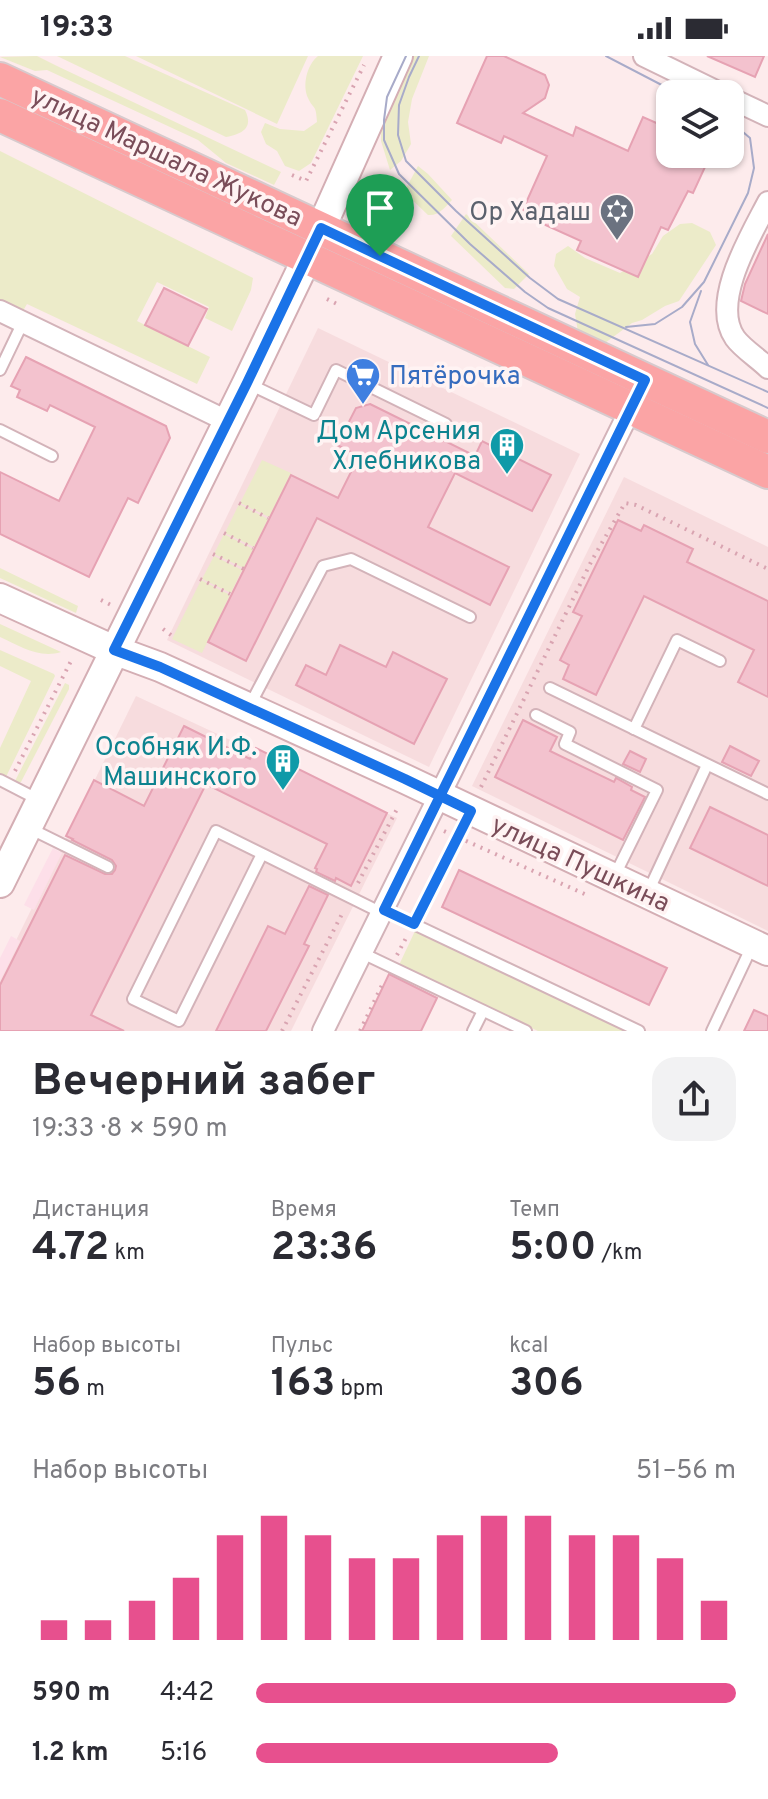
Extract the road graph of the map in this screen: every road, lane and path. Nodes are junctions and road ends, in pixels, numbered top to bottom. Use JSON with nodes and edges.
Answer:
{"nodes":[{"id":1,"x":369,"y":56,"type":"edge"},
{"id":2,"x":398,"y":56,"type":"edge"},
{"id":3,"x":644,"y":56,"type":"edge"},
{"id":4,"x":0,"y":79,"type":"edge"},
{"id":5,"x":693,"y":80,"type":"edge"},
{"id":6,"x":744,"y":105,"type":"edge"},
{"id":7,"x":0,"y":115,"type":"edge"},
{"id":8,"x":768,"y":116,"type":"edge"},
{"id":9,"x":292,"y":175,"type":"dead end"},
{"id":10,"x":768,"y":202,"type":"edge"},
{"id":11,"x":321,"y":228,"type":"junction"},
{"id":12,"x":307,"y":258,"type":"junction"},
{"id":13,"x":321,"y":296,"type":"dead end"},
{"id":14,"x":337,"y":304,"type":"dead end"},
{"id":15,"x":0,"y":311,"type":"edge"},
{"id":16,"x":23,"y":322,"type":"junction"},
{"id":17,"x":768,"y":368,"type":"edge"},
{"id":18,"x":0,"y":370,"type":"edge"},
{"id":19,"x":645,"y":380,"type":"junction"},
{"id":20,"x":247,"y":383,"type":"junction"},
{"id":21,"x":631,"y":409,"type":"junction"},
{"id":22,"x":227,"y":421,"type":"junction"},
{"id":23,"x":446,"y":424,"type":"dead end"},
{"id":24,"x":0,"y":430,"type":"edge"},
{"id":25,"x":768,"y":437,"type":"edge"},
{"id":26,"x":52,"y":456,"type":"dead end"},
{"id":27,"x":768,"y":472,"type":"edge"},
{"id":28,"x":239,"y":503,"type":"dead end"},
{"id":29,"x":268,"y":518,"type":"dead end"},
{"id":30,"x":224,"y":533,"type":"dead end"},
{"id":31,"x":253,"y":548,"type":"dead end"},
{"id":32,"x":213,"y":554,"type":"dead end"},
{"id":33,"x":244,"y":569,"type":"dead end"},
{"id":34,"x":768,"y":569,"type":"edge"},
{"id":35,"x":200,"y":579,"type":"dead end"},
{"id":36,"x":230,"y":594,"type":"dead end"},
{"id":37,"x":0,"y":598,"type":"edge"},
{"id":38,"x":101,"y":600,"type":"dead end"},
{"id":39,"x":113,"y":606,"type":"dead end"},
{"id":40,"x":470,"y":617,"type":"dead end"},
{"id":41,"x":163,"y":629,"type":"dead end"},
{"id":42,"x":175,"y":638,"type":"dead end"},
{"id":43,"x":114,"y":650,"type":"junction"},
{"id":44,"x":72,"y":659,"type":"dead end"},
{"id":45,"x":720,"y":661,"type":"dead end"},
{"id":46,"x":550,"y":688,"type":"dead end"},
{"id":47,"x":249,"y":708,"type":"junction"},
{"id":48,"x":536,"y":715,"type":"dead end"},
{"id":49,"x":634,"y":729,"type":"junction"},
{"id":50,"x":707,"y":765,"type":"junction"},
{"id":51,"x":4,"y":782,"type":"edge"},
{"id":52,"x":768,"y":793,"type":"edge"},
{"id":53,"x":440,"y":797,"type":"junction"},
{"id":54,"x":41,"y":801,"type":"junction"},
{"id":55,"x":397,"y":809,"type":"dead end"},
{"id":56,"x":471,"y":811,"type":"junction"},
{"id":57,"x":427,"y":824,"type":"junction"},
{"id":58,"x":27,"y":827,"type":"junction"},
{"id":59,"x":458,"y":837,"type":"junction"},
{"id":60,"x":262,"y":854,"type":"junction"},
{"id":61,"x":108,"y":867,"type":"dead end"},
{"id":62,"x":0,"y":883,"type":"edge"},
{"id":63,"x":607,"y":890,"type":"junction"},
{"id":64,"x":647,"y":894,"type":"junction"},
{"id":65,"x":351,"y":898,"type":"junction"},
{"id":66,"x":383,"y":912,"type":"junction"},
{"id":67,"x":414,"y":924,"type":"junction"},
{"id":68,"x":760,"y":947,"type":"edge"},
{"id":69,"x":362,"y":953,"type":"junction"},
{"id":70,"x":483,"y":1011,"type":"junction"},
{"id":71,"x":282,"y":1031,"type":"edge"},
{"id":72,"x":323,"y":1031,"type":"edge"},
{"id":73,"x":473,"y":1031,"type":"edge"},
{"id":74,"x":526,"y":1031,"type":"edge"},
{"id":75,"x":639,"y":1031,"type":"edge"},
{"id":76,"x":712,"y":1031,"type":"edge"}],
"edges":[{"from":1,"to":9,"type":"path"},
{"from":2,"to":11,"type":"main road"},
{"from":3,"to":5,"type":"street"},
{"from":4,"to":11,"type":"main road","name":"улица Маршала Жукова"},
{"from":6,"to":8,"type":"street"},
{"from":7,"to":12,"type":"main road","name":"улица Маршала Жукова"},
{"from":10,"to":17,"type":"street"},
{"from":11,"to":12,"type":"main road"},
{"from":11,"to":19,"type":"main road","name":"улица Маршала Жукова"},
{"from":12,"to":20,"type":"main road"},
{"from":12,"to":21,"type":"main road","name":"улица Маршала Жукова"},
{"from":13,"to":14,"type":"path"},
{"from":15,"to":16,"type":"street"},
{"from":16,"to":18,"type":"lane"},
{"from":16,"to":22,"type":"street"},
{"from":19,"to":21,"type":"street"},
{"from":19,"to":25,"type":"main road","name":"улица Маршала Жукова"},
{"from":20,"to":22,"type":"main road"},
{"from":20,"to":23,"type":"lane"},
{"from":21,"to":27,"type":"main road","name":"улица Маршала Жукова"},
{"from":21,"to":53,"type":"street"},
{"from":22,"to":43,"type":"main road"},
{"from":24,"to":26,"type":"lane"},
{"from":28,"to":29,"type":"path"},
{"from":30,"to":31,"type":"path"},
{"from":32,"to":33,"type":"path"},
{"from":34,"to":56,"type":"path"},
{"from":35,"to":36,"type":"path"},
{"from":37,"to":43,"type":"main road","name":"улица Пушкина"},
{"from":38,"to":39,"type":"path"},
{"from":40,"to":47,"type":"lane"},
{"from":41,"to":42,"type":"path"},
{"from":43,"to":47,"type":"main road","name":"улица Пушкина"},
{"from":43,"to":54,"type":"main road"},
{"from":44,"to":51,"type":"path"},
{"from":45,"to":49,"type":"lane"},
{"from":46,"to":49,"type":"lane"},
{"from":47,"to":53,"type":"main road","name":"улица Пушкина"},
{"from":48,"to":63,"type":"lane"},
{"from":49,"to":50,"type":"lane"},
{"from":50,"to":52,"type":"lane"},
{"from":50,"to":64,"type":"lane"},
{"from":51,"to":54,"type":"lane"},
{"from":53,"to":56,"type":"main road","name":"улица Пушкина"},
{"from":53,"to":57,"type":"street"},
{"from":54,"to":58,"type":"main road"},
{"from":55,"to":65,"type":"path"},
{"from":56,"to":59,"type":"path"},
{"from":56,"to":63,"type":"main road","name":"улица Пушкина"},
{"from":57,"to":59,"type":"path"},
{"from":57,"to":66,"type":"street"},
{"from":58,"to":61,"type":"lane"},
{"from":58,"to":62,"type":"main road"},
{"from":59,"to":63,"type":"path"},
{"from":59,"to":67,"type":"path"},
{"from":60,"to":60,"type":"lane"},
{"from":60,"to":65,"type":"lane"},
{"from":63,"to":64,"type":"main road","name":"улица Пушкина"},
{"from":64,"to":68,"type":"main road","name":"улица Пушкина"},
{"from":65,"to":66,"type":"lane"},
{"from":65,"to":71,"type":"path"},
{"from":66,"to":67,"type":"lane"},
{"from":66,"to":69,"type":"street"},
{"from":67,"to":75,"type":"lane"},
{"from":68,"to":76,"type":"lane"},
{"from":69,"to":70,"type":"lane"},
{"from":69,"to":72,"type":"street"},
{"from":70,"to":73,"type":"lane"},
{"from":70,"to":74,"type":"lane"}]}
